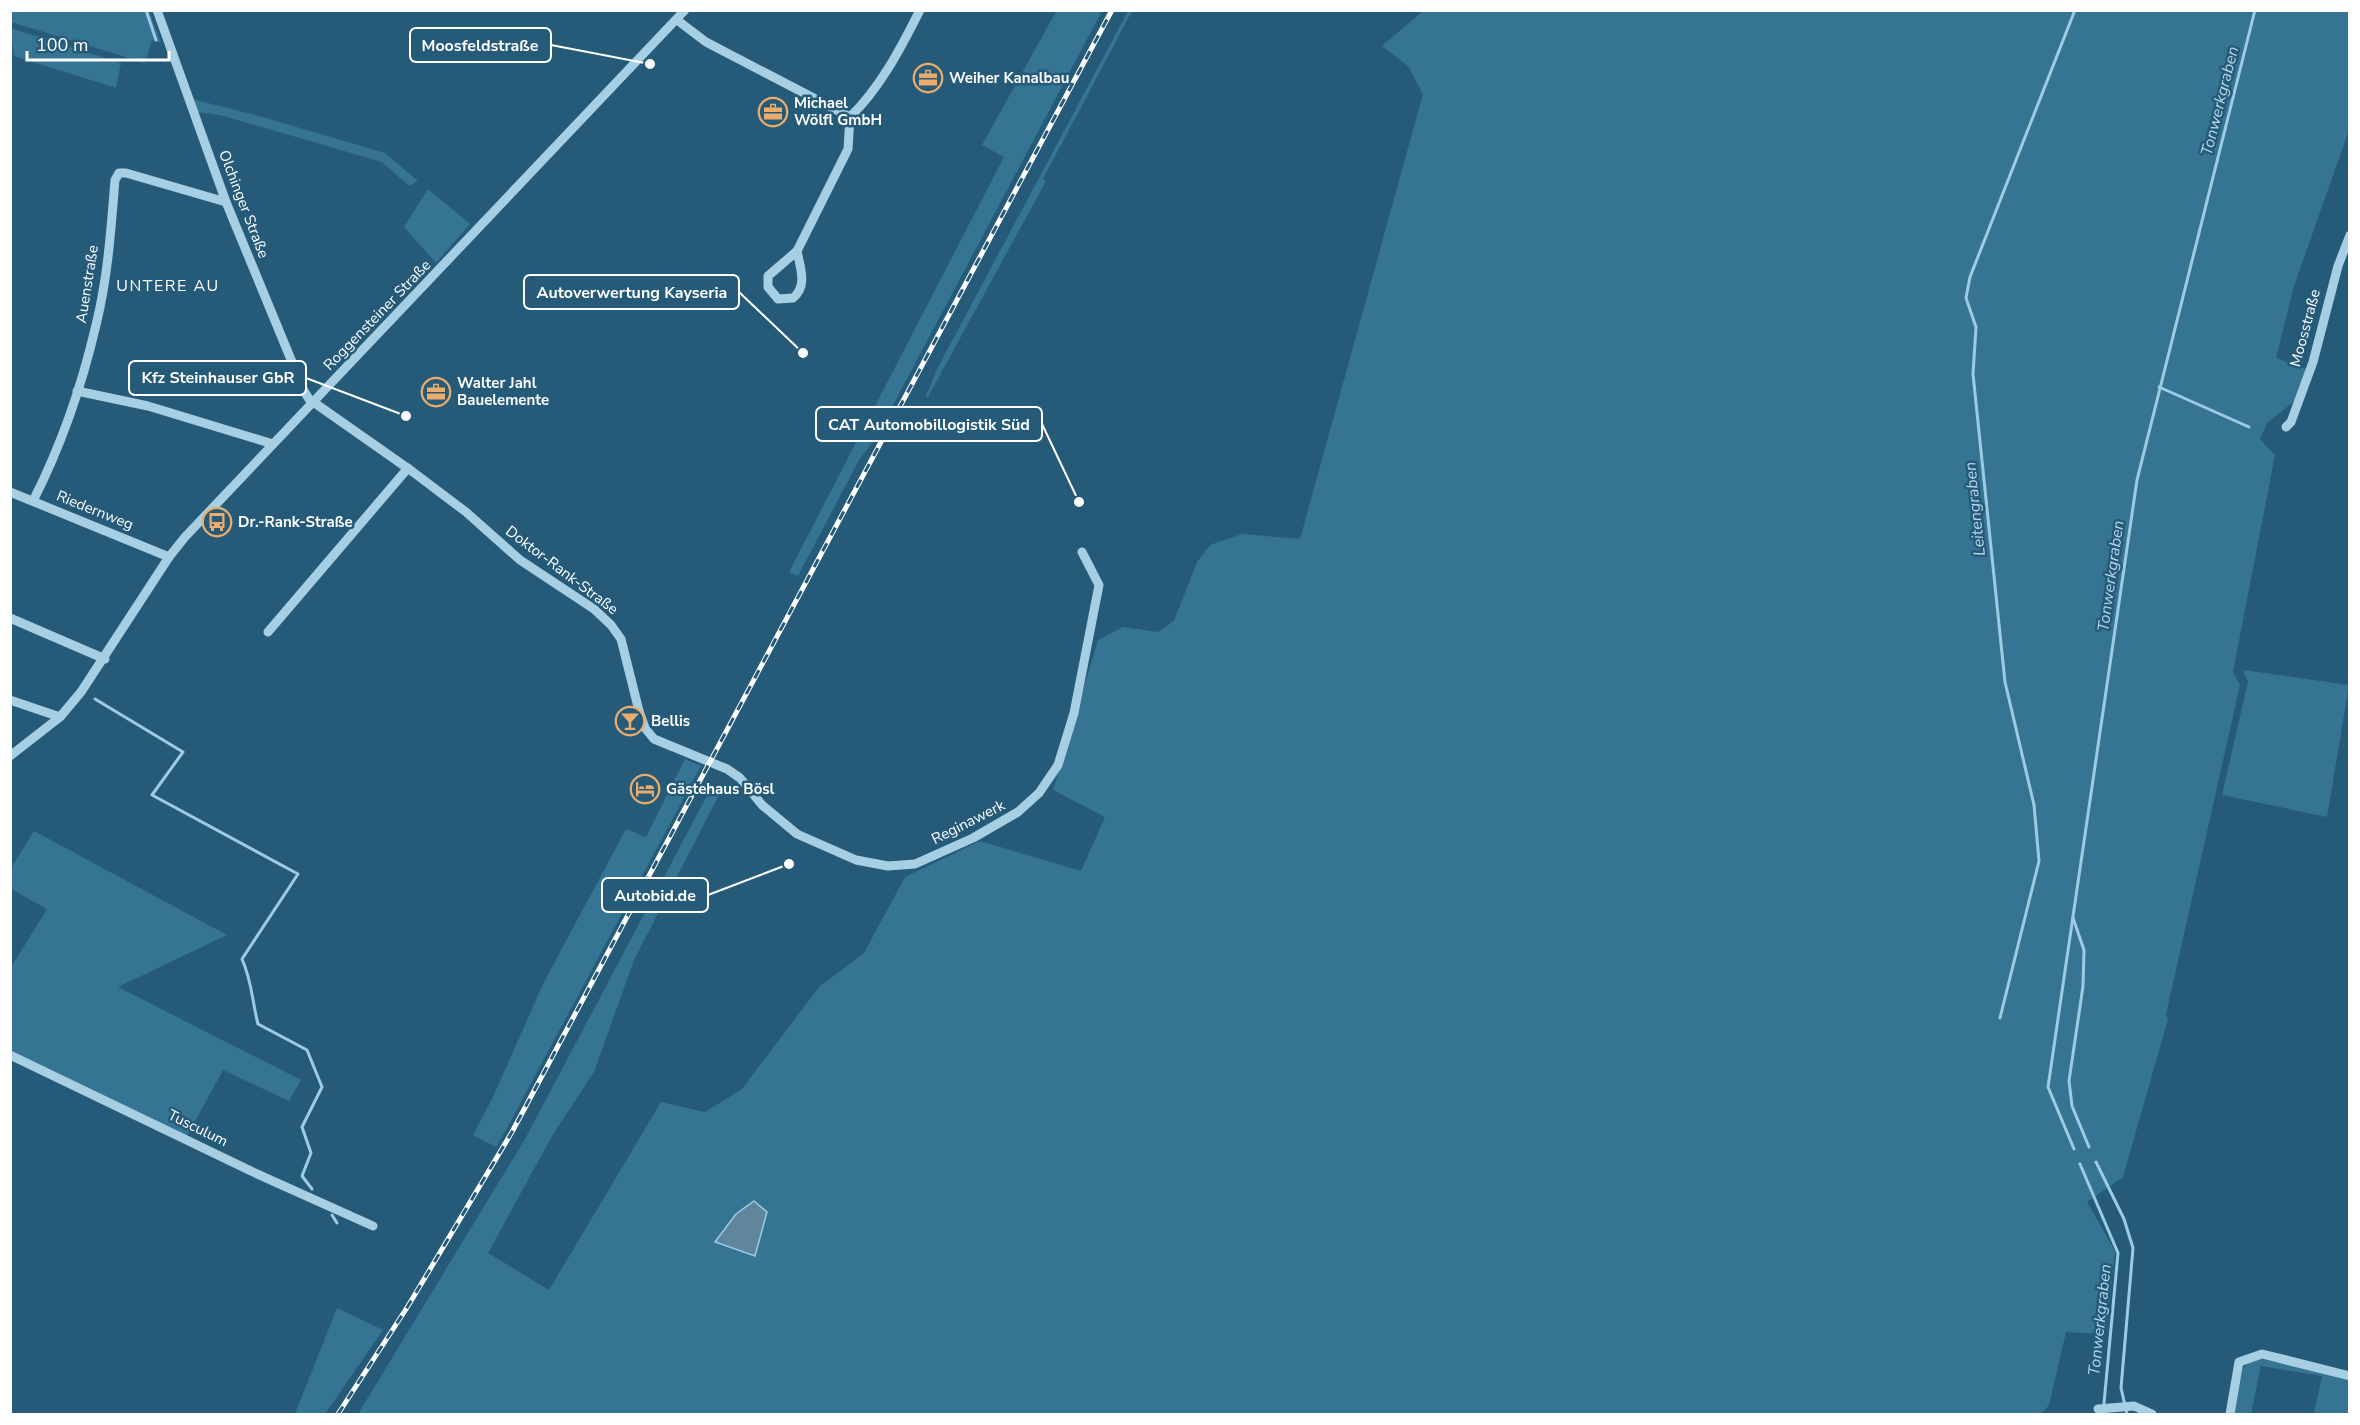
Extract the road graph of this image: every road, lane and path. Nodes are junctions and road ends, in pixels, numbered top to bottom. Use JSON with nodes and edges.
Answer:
{"nodes":[{"id":1,"x":157,"y":10,"type":"edge"},
{"id":2,"x":685,"y":10,"type":"edge"},
{"id":3,"x":920,"y":10,"type":"edge"},
{"id":4,"x":677,"y":20,"type":"junction"},
{"id":5,"x":850,"y":117,"type":"junction"},
{"id":6,"x":226,"y":202,"type":"junction"},
{"id":7,"x":2349,"y":235,"type":"edge"},
{"id":8,"x":797,"y":251,"type":"junction"},
{"id":9,"x":77,"y":391,"type":"junction"},
{"id":10,"x":314,"y":403,"type":"junction"},
{"id":11,"x":2286,"y":427,"type":"dead end"},
{"id":12,"x":273,"y":444,"type":"junction"},
{"id":13,"x":408,"y":468,"type":"junction"},
{"id":14,"x":10,"y":492,"type":"edge"},
{"id":15,"x":33,"y":501,"type":"junction"},
{"id":16,"x":1082,"y":552,"type":"dead end"},
{"id":17,"x":169,"y":557,"type":"junction"},
{"id":18,"x":10,"y":618,"type":"edge"},
{"id":19,"x":268,"y":632,"type":"dead end"},
{"id":20,"x":105,"y":659,"type":"junction"},
{"id":21,"x":10,"y":699,"type":"edge"},
{"id":22,"x":60,"y":717,"type":"junction"},
{"id":23,"x":10,"y":756,"type":"edge"},
{"id":24,"x":716,"y":764,"type":"joint"},
{"id":25,"x":10,"y":1055,"type":"edge"},
{"id":26,"x":373,"y":1226,"type":"dead end"},
{"id":27,"x":2349,"y":1376,"type":"edge"},
{"id":28,"x":2101,"y":1409,"type":"dead end"},
{"id":29,"x":2152,"y":1414,"type":"edge"},
{"id":30,"x":2230,"y":1414,"type":"edge"}],
"edges":[{"from":1,"to":6,"type":"street","name":"Olchinger Straße"},
{"from":2,"to":4,"type":"street","name":"Roggensteiner Straße"},
{"from":3,"to":5,"type":"street"},
{"from":4,"to":5,"type":"street"},
{"from":4,"to":10,"type":"street","name":"Roggensteiner Straße"},
{"from":5,"to":8,"type":"street"},
{"from":6,"to":9,"type":"street","name":"Auenstraße"},
{"from":6,"to":10,"type":"street","name":"Olchinger Straße"},
{"from":7,"to":11,"type":"street","name":"Moosstraße"},
{"from":8,"to":8,"type":"street"},
{"from":9,"to":12,"type":"street"},
{"from":9,"to":15,"type":"street","name":"Auenstraße"},
{"from":10,"to":12,"type":"street","name":"Roggensteiner Straße"},
{"from":10,"to":13,"type":"street","name":"Doktor-Rank-Straße"},
{"from":12,"to":17,"type":"street","name":"Roggensteiner Straße"},
{"from":13,"to":19,"type":"street"},
{"from":13,"to":24,"type":"street","name":"Doktor-Rank-Straße"},
{"from":14,"to":15,"type":"street","name":"Riedernweg"},
{"from":15,"to":17,"type":"street","name":"Riedernweg"},
{"from":16,"to":24,"type":"street","name":"Reginawerk"},
{"from":17,"to":20,"type":"street","name":"Roggensteiner Straße"},
{"from":18,"to":20,"type":"street"},
{"from":20,"to":22,"type":"street","name":"Roggensteiner Straße"},
{"from":21,"to":22,"type":"street"},
{"from":22,"to":23,"type":"street","name":"Roggensteiner Straße"},
{"from":25,"to":26,"type":"street","name":"Tusculum"},
{"from":27,"to":30,"type":"street"},
{"from":28,"to":29,"type":"street"}]}
